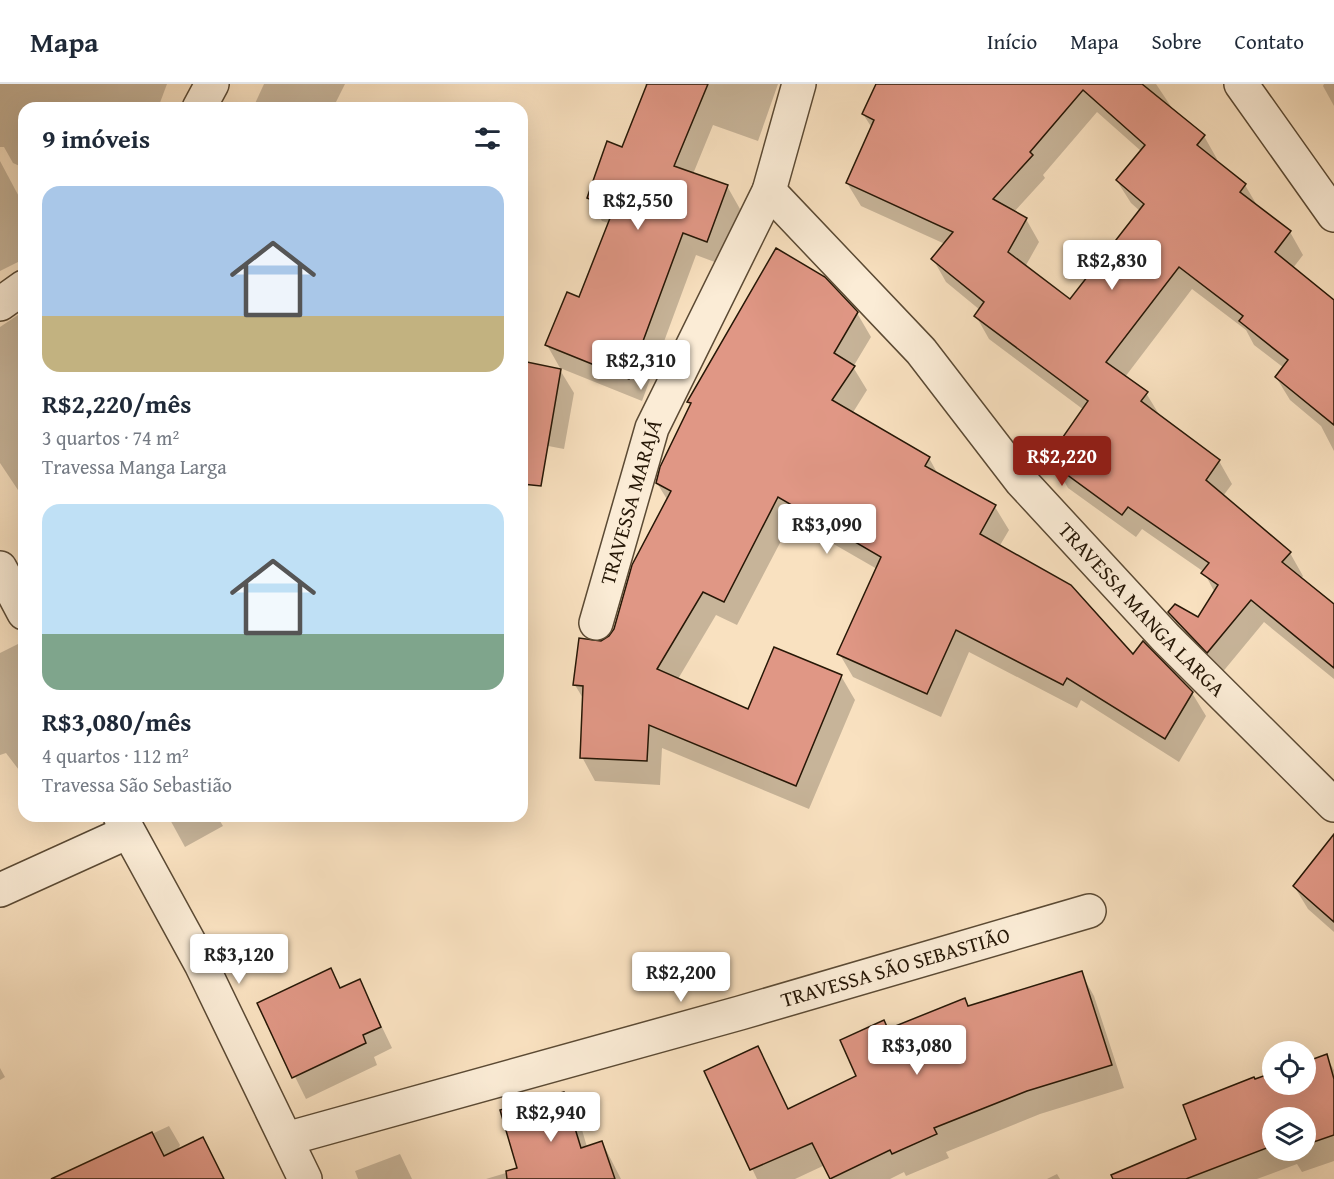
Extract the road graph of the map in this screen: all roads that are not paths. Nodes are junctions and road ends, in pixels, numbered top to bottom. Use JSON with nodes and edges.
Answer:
{"nodes":[{"id":1,"x":212,"y":84,"type":"edge"},
{"id":2,"x":799,"y":84,"type":"edge"},
{"id":3,"x":1240,"y":84,"type":"edge"},
{"id":4,"x":202,"y":102,"type":"edge"},
{"id":5,"x":769,"y":191,"type":"junction"},
{"id":6,"x":1334,"y":215,"type":"edge"},
{"id":7,"x":18,"y":291,"type":"edge"},
{"id":8,"x":0,"y":304,"type":"edge"},
{"id":9,"x":0,"y":568,"type":"edge"},
{"id":10,"x":18,"y":602,"type":"edge"},
{"id":11,"x":596,"y":624,"type":"dead end"},
{"id":12,"x":1334,"y":805,"type":"edge"},
{"id":13,"x":124,"y":824,"type":"edge"},
{"id":14,"x":0,"y":890,"type":"edge"},
{"id":15,"x":1089,"y":911,"type":"dead end"},
{"id":16,"x":286,"y":1139,"type":"junction"},
{"id":17,"x":305,"y":1179,"type":"edge"}],
"edges":[{"from":1,"to":4,"type":"street"},
{"from":2,"to":5,"type":"street","name":"TRAVESSA MARAJÁ"},
{"from":3,"to":6,"type":"street"},
{"from":5,"to":11,"type":"street","name":"TRAVESSA MARAJÁ"},
{"from":5,"to":12,"type":"street","name":"TRAVESSA MANGA LARGA"},
{"from":7,"to":8,"type":"street"},
{"from":9,"to":10,"type":"street"},
{"from":13,"to":14,"type":"street"},
{"from":13,"to":16,"type":"street"},
{"from":15,"to":16,"type":"street","name":"TRAVESSA SÃO SEBASTIÃO"},
{"from":16,"to":17,"type":"street"}]}
